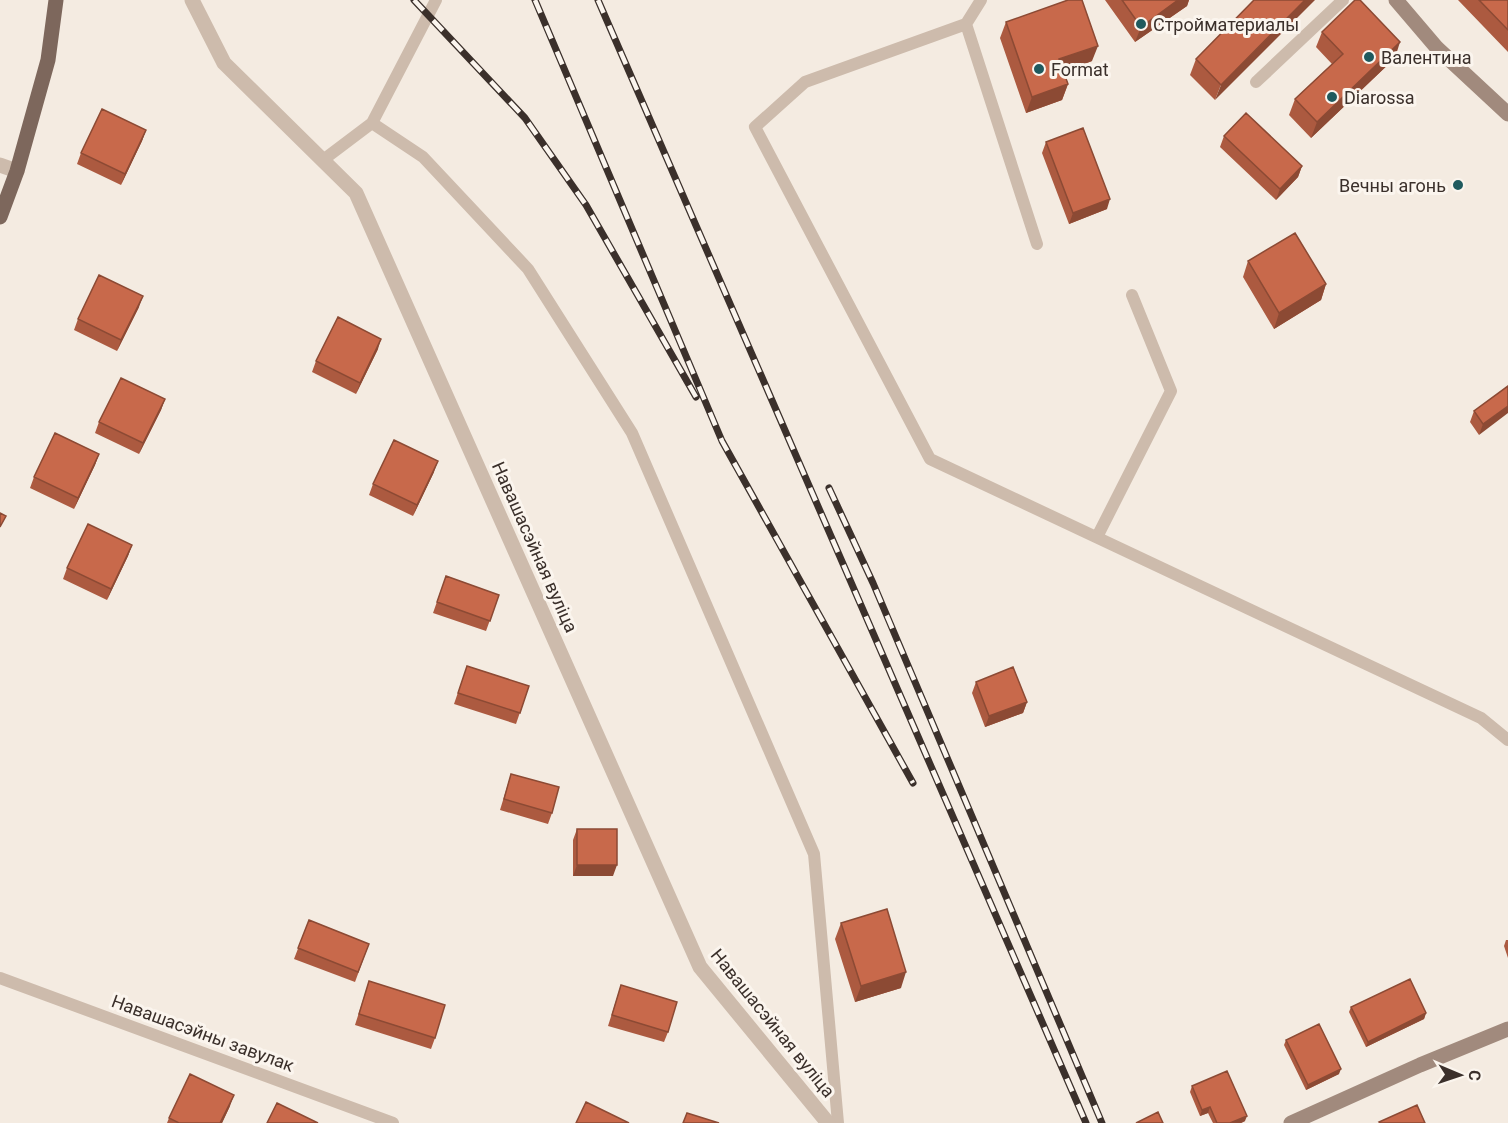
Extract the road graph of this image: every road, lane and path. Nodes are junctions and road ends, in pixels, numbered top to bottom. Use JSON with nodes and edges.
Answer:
{"nodes":[{"id":1,"x":56,"y":0,"type":"edge"},
{"id":2,"x":192,"y":0,"type":"edge"},
{"id":3,"x":436,"y":0,"type":"edge"},
{"id":4,"x":981,"y":0,"type":"edge"},
{"id":5,"x":1342,"y":0,"type":"edge"},
{"id":6,"x":1396,"y":0,"type":"edge"},
{"id":7,"x":966,"y":24,"type":"junction"},
{"id":8,"x":1257,"y":82,"type":"dead end"},
{"id":9,"x":1508,"y":114,"type":"edge"},
{"id":10,"x":372,"y":123,"type":"junction"},
{"id":11,"x":323,"y":160,"type":"junction"},
{"id":12,"x":0,"y":165,"type":"edge"},
{"id":13,"x":17,"y":171,"type":"junction"},
{"id":14,"x":0,"y":217,"type":"edge"},
{"id":15,"x":1037,"y":244,"type":"dead end"},
{"id":16,"x":1131,"y":295,"type":"dead end"},
{"id":17,"x":1097,"y":537,"type":"junction"},
{"id":18,"x":1502,"y":730,"type":"edge"},
{"id":19,"x":1508,"y":740,"type":"edge"},
{"id":20,"x":0,"y":978,"type":"edge"},
{"id":21,"x":1508,"y":1029,"type":"edge"},
{"id":22,"x":393,"y":1123,"type":"edge"},
{"id":23,"x":828,"y":1123,"type":"edge"},
{"id":24,"x":838,"y":1123,"type":"edge"},
{"id":25,"x":1291,"y":1123,"type":"edge"}],
"edges":[{"from":1,"to":13,"type":"main road"},
{"from":2,"to":11,"type":"street","name":"Навашасэйная вуліца"},
{"from":3,"to":10,"type":"lane"},
{"from":4,"to":7,"type":"lane"},
{"from":5,"to":8,"type":"lane"},
{"from":6,"to":9,"type":"main road"},
{"from":7,"to":15,"type":"lane"},
{"from":7,"to":17,"type":"lane"},
{"from":10,"to":11,"type":"lane"},
{"from":10,"to":24,"type":"lane"},
{"from":11,"to":23,"type":"street","name":"Навашасэйная вуліца"},
{"from":12,"to":13,"type":"street"},
{"from":13,"to":14,"type":"main road"},
{"from":16,"to":17,"type":"lane"},
{"from":17,"to":18,"type":"lane"},
{"from":18,"to":19,"type":"lane"},
{"from":20,"to":22,"type":"lane","name":"Навашасэйны завулак"},
{"from":21,"to":25,"type":"main road"}]}
